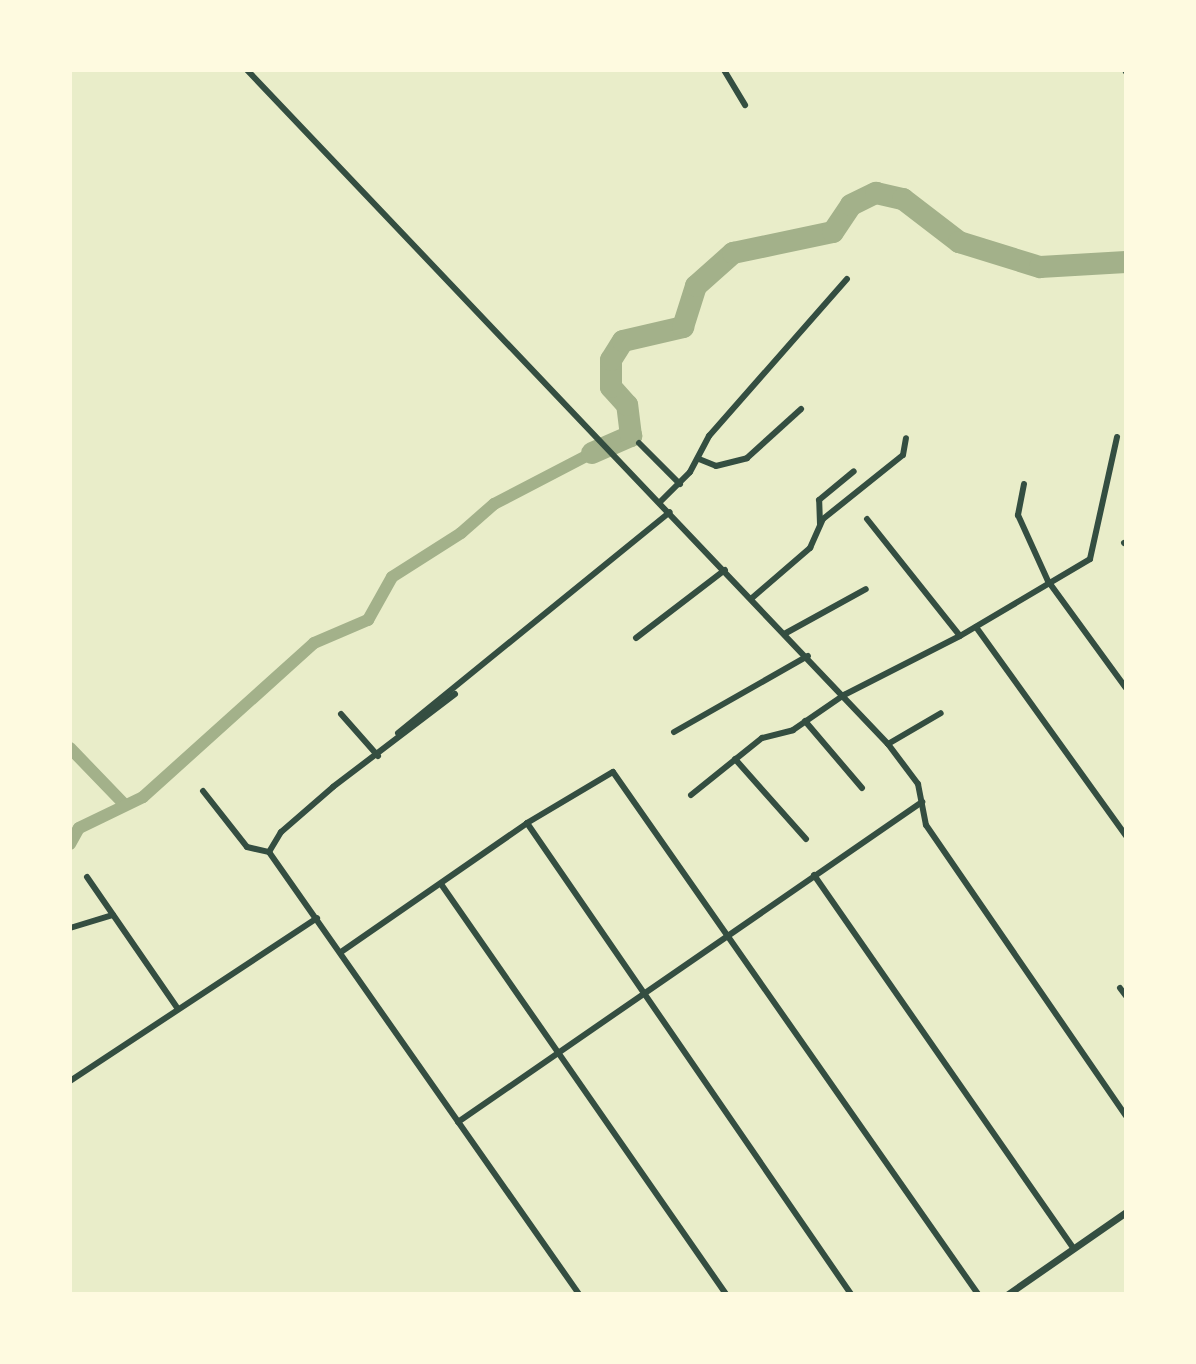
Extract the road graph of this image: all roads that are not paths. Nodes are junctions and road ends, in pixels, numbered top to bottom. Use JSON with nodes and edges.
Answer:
{"nodes":[{"id":1,"x":247,"y":70,"type":"edge"},
{"id":2,"x":724,"y":70,"type":"edge"},
{"id":3,"x":745,"y":105,"type":"dead end"},
{"id":4,"x":847,"y":279,"type":"dead end"},
{"id":5,"x":801,"y":409,"type":"dead end"},
{"id":6,"x":1117,"y":437,"type":"dead end"},
{"id":7,"x":906,"y":438,"type":"dead end"},
{"id":8,"x":639,"y":443,"type":"dead end"},
{"id":9,"x":699,"y":459,"type":"junction"},
{"id":10,"x":854,"y":471,"type":"dead end"},
{"id":11,"x":680,"y":484,"type":"junction"},
{"id":12,"x":1024,"y":484,"type":"dead end"},
{"id":13,"x":660,"y":502,"type":"junction"},
{"id":14,"x":670,"y":512,"type":"junction"},
{"id":15,"x":867,"y":519,"type":"dead end"},
{"id":16,"x":820,"y":524,"type":"junction"},
{"id":17,"x":725,"y":570,"type":"junction"},
{"id":18,"x":1048,"y":581,"type":"junction"},
{"id":19,"x":866,"y":589,"type":"dead end"},
{"id":20,"x":752,"y":598,"type":"junction"},
{"id":21,"x":976,"y":627,"type":"junction"},
{"id":22,"x":786,"y":633,"type":"junction"},
{"id":23,"x":960,"y":636,"type":"junction"},
{"id":24,"x":636,"y":638,"type":"dead end"},
{"id":25,"x":808,"y":656,"type":"junction"},
{"id":26,"x":1126,"y":688,"type":"edge"},
{"id":27,"x":455,"y":694,"type":"dead end"},
{"id":28,"x":844,"y":695,"type":"junction"},
{"id":29,"x":941,"y":713,"type":"dead end"},
{"id":30,"x":341,"y":714,"type":"dead end"},
{"id":31,"x":805,"y":721,"type":"junction"},
{"id":32,"x":674,"y":732,"type":"dead end"},
{"id":33,"x":398,"y":733,"type":"dead end"},
{"id":34,"x":888,"y":744,"type":"junction"},
{"id":35,"x":378,"y":756,"type":"junction"},
{"id":36,"x":735,"y":759,"type":"junction"},
{"id":37,"x":862,"y":788,"type":"dead end"},
{"id":38,"x":203,"y":791,"type":"dead end"},
{"id":39,"x":691,"y":795,"type":"dead end"},
{"id":40,"x":922,"y":802,"type":"junction"},
{"id":41,"x":527,"y":823,"type":"junction"},
{"id":42,"x":1126,"y":836,"type":"edge"},
{"id":43,"x":806,"y":839,"type":"dead end"},
{"id":44,"x":269,"y":852,"type":"junction"},
{"id":45,"x":814,"y":875,"type":"junction"},
{"id":46,"x":87,"y":877,"type":"dead end"},
{"id":47,"x":441,"y":884,"type":"junction"},
{"id":48,"x":113,"y":915,"type":"junction"},
{"id":49,"x":317,"y":918,"type":"junction"},
{"id":50,"x":70,"y":928,"type":"edge"},
{"id":51,"x":730,"y":937,"type":"junction"},
{"id":52,"x":341,"y":952,"type":"junction"},
{"id":53,"x":1120,"y":988,"type":"dead end"},
{"id":54,"x":646,"y":994,"type":"junction"},
{"id":55,"x":1126,"y":996,"type":"edge"},
{"id":56,"x":178,"y":1009,"type":"junction"},
{"id":57,"x":560,"y":1053,"type":"junction"},
{"id":58,"x":70,"y":1081,"type":"edge"},
{"id":59,"x":1126,"y":1116,"type":"edge"},
{"id":60,"x":458,"y":1122,"type":"junction"},
{"id":61,"x":1126,"y":1212,"type":"edge"},
{"id":62,"x":1073,"y":1248,"type":"junction"},
{"id":63,"x":579,"y":1294,"type":"edge"},
{"id":64,"x":726,"y":1294,"type":"edge"},
{"id":65,"x":851,"y":1294,"type":"edge"},
{"id":66,"x":978,"y":1294,"type":"edge"},
{"id":67,"x":1008,"y":1294,"type":"edge"}],
"edges":[{"from":1,"to":13,"type":"street"},
{"from":2,"to":3,"type":"street"},
{"from":4,"to":9,"type":"street"},
{"from":5,"to":9,"type":"street"},
{"from":6,"to":18,"type":"street"},
{"from":7,"to":16,"type":"street"},
{"from":8,"to":11,"type":"street"},
{"from":9,"to":11,"type":"street"},
{"from":10,"to":16,"type":"street"},
{"from":11,"to":13,"type":"street"},
{"from":12,"to":18,"type":"street"},
{"from":13,"to":14,"type":"street"},
{"from":14,"to":17,"type":"street"},
{"from":14,"to":33,"type":"street"},
{"from":15,"to":23,"type":"street"},
{"from":16,"to":20,"type":"street"},
{"from":17,"to":20,"type":"street"},
{"from":17,"to":24,"type":"street"},
{"from":18,"to":21,"type":"street"},
{"from":18,"to":26,"type":"street"},
{"from":19,"to":22,"type":"street"},
{"from":20,"to":22,"type":"street"},
{"from":21,"to":23,"type":"street"},
{"from":21,"to":42,"type":"street"},
{"from":22,"to":25,"type":"street"},
{"from":23,"to":28,"type":"street"},
{"from":25,"to":28,"type":"street"},
{"from":25,"to":32,"type":"street"},
{"from":27,"to":35,"type":"street"},
{"from":28,"to":31,"type":"street"},
{"from":28,"to":34,"type":"street"},
{"from":29,"to":34,"type":"street"},
{"from":30,"to":35,"type":"street"},
{"from":31,"to":36,"type":"street"},
{"from":31,"to":37,"type":"street"},
{"from":34,"to":40,"type":"street"},
{"from":35,"to":44,"type":"street"},
{"from":36,"to":39,"type":"street"},
{"from":36,"to":43,"type":"street"},
{"from":38,"to":44,"type":"street"},
{"from":40,"to":45,"type":"street"},
{"from":40,"to":59,"type":"street"},
{"from":41,"to":47,"type":"street"},
{"from":41,"to":51,"type":"street"},
{"from":41,"to":54,"type":"street"},
{"from":44,"to":49,"type":"street"},
{"from":45,"to":51,"type":"street"},
{"from":45,"to":62,"type":"street"},
{"from":46,"to":48,"type":"street"},
{"from":47,"to":52,"type":"street"},
{"from":47,"to":57,"type":"street"},
{"from":48,"to":50,"type":"street"},
{"from":48,"to":56,"type":"street"},
{"from":49,"to":52,"type":"street"},
{"from":49,"to":56,"type":"street"},
{"from":51,"to":54,"type":"street"},
{"from":51,"to":66,"type":"street"},
{"from":52,"to":60,"type":"street"},
{"from":53,"to":55,"type":"street"},
{"from":54,"to":57,"type":"street"},
{"from":54,"to":65,"type":"street"},
{"from":56,"to":58,"type":"street"},
{"from":57,"to":60,"type":"street"},
{"from":57,"to":64,"type":"street"},
{"from":60,"to":63,"type":"street"},
{"from":61,"to":62,"type":"street"},
{"from":62,"to":67,"type":"street"}]}
